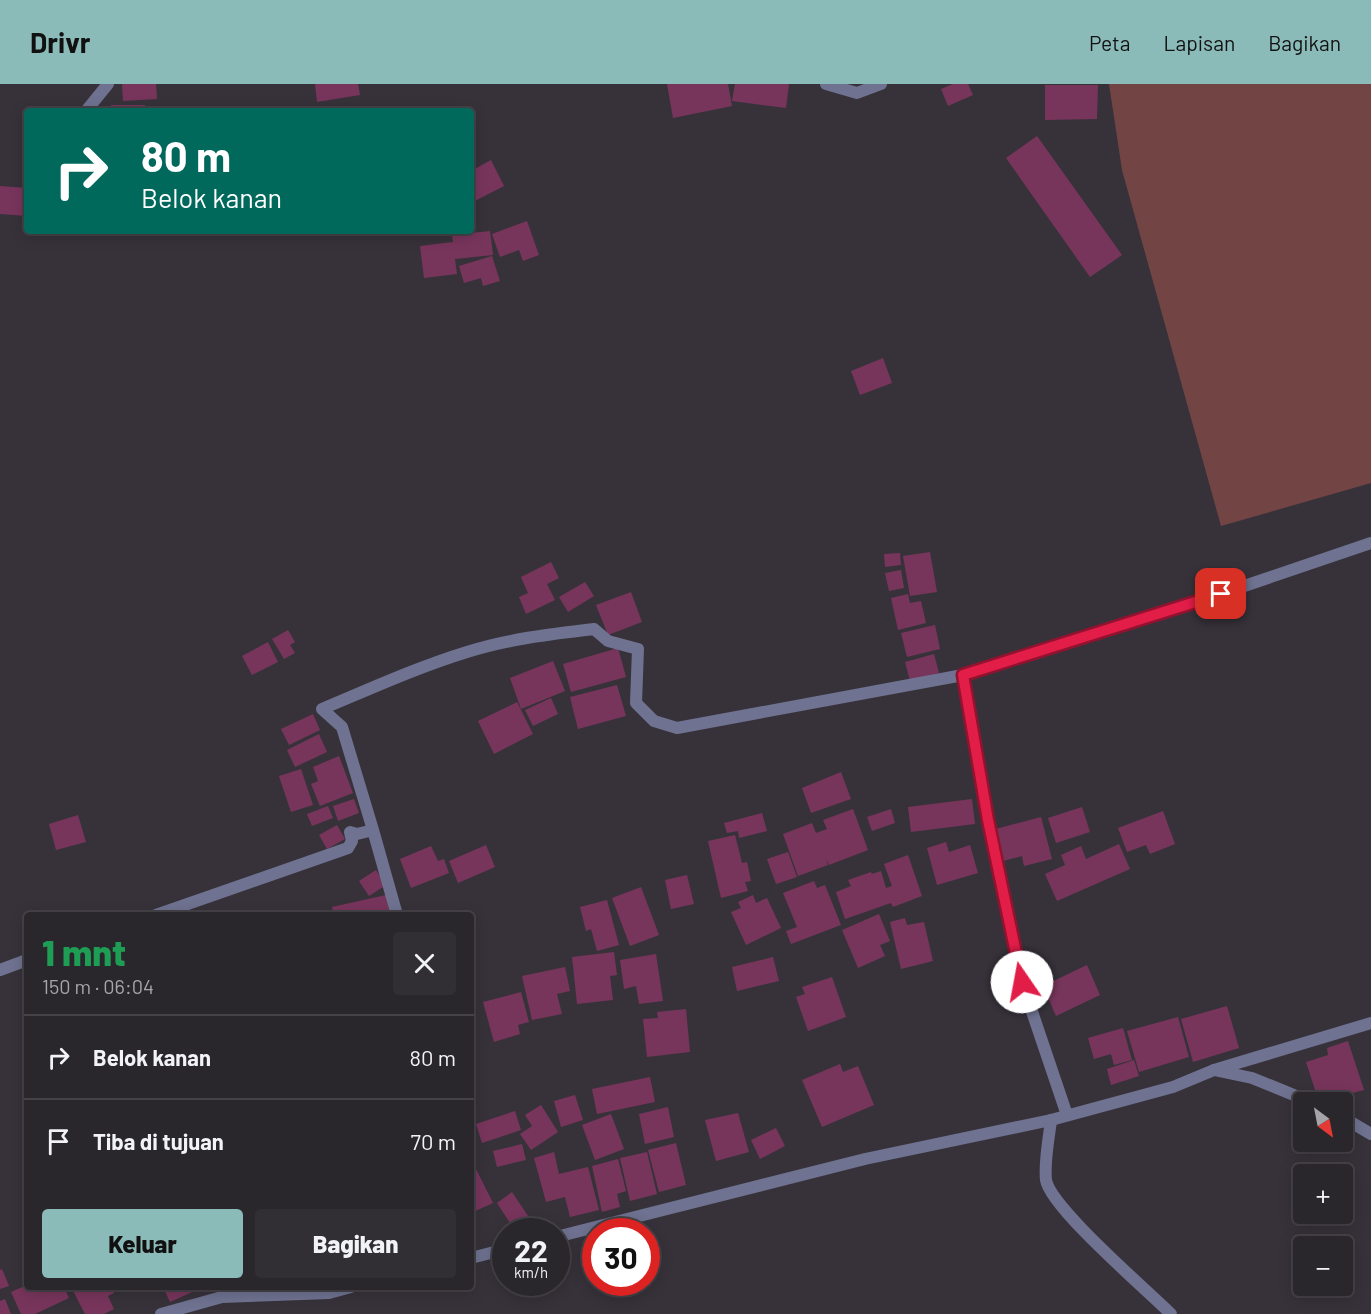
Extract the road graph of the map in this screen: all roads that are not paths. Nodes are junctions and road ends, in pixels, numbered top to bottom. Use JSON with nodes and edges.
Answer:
{"nodes":[{"id":1,"x":108,"y":84,"type":"edge"},
{"id":2,"x":826,"y":84,"type":"edge"},
{"id":3,"x":881,"y":84,"type":"edge"},
{"id":4,"x":88,"y":108,"type":"edge"},
{"id":5,"x":1371,"y":543,"type":"edge"},
{"id":6,"x":963,"y":675,"type":"junction"},
{"id":7,"x":373,"y":830,"type":"junction"},
{"id":8,"x":165,"y":912,"type":"edge"},
{"id":9,"x":397,"y":912,"type":"edge"},
{"id":10,"x":24,"y":961,"type":"edge"},
{"id":11,"x":0,"y":970,"type":"edge"},
{"id":12,"x":1371,"y":1023,"type":"edge"},
{"id":13,"x":1214,"y":1070,"type":"junction"},
{"id":14,"x":1293,"y":1095,"type":"edge"},
{"id":15,"x":1067,"y":1115,"type":"junction"},
{"id":16,"x":1051,"y":1120,"type":"junction"},
{"id":17,"x":1353,"y":1123,"type":"edge"},
{"id":18,"x":1371,"y":1134,"type":"edge"},
{"id":19,"x":570,"y":1233,"type":"edge"},
{"id":20,"x":492,"y":1253,"type":"edge"},
{"id":21,"x":474,"y":1257,"type":"edge"},
{"id":22,"x":327,"y":1290,"type":"edge"},
{"id":23,"x":161,"y":1314,"type":"edge"},
{"id":24,"x":1171,"y":1314,"type":"edge"}],
"edges":[{"from":1,"to":4,"type":"street"},
{"from":2,"to":3,"type":"street"},
{"from":5,"to":6,"type":"street"},
{"from":6,"to":7,"type":"street"},
{"from":6,"to":15,"type":"street"},
{"from":7,"to":8,"type":"street"},
{"from":7,"to":9,"type":"street"},
{"from":10,"to":11,"type":"street"},
{"from":12,"to":13,"type":"street"},
{"from":13,"to":14,"type":"street"},
{"from":13,"to":15,"type":"street"},
{"from":15,"to":16,"type":"street"},
{"from":16,"to":19,"type":"street"},
{"from":16,"to":24,"type":"street"},
{"from":17,"to":18,"type":"street"},
{"from":20,"to":21,"type":"street"},
{"from":22,"to":23,"type":"street"}]}
